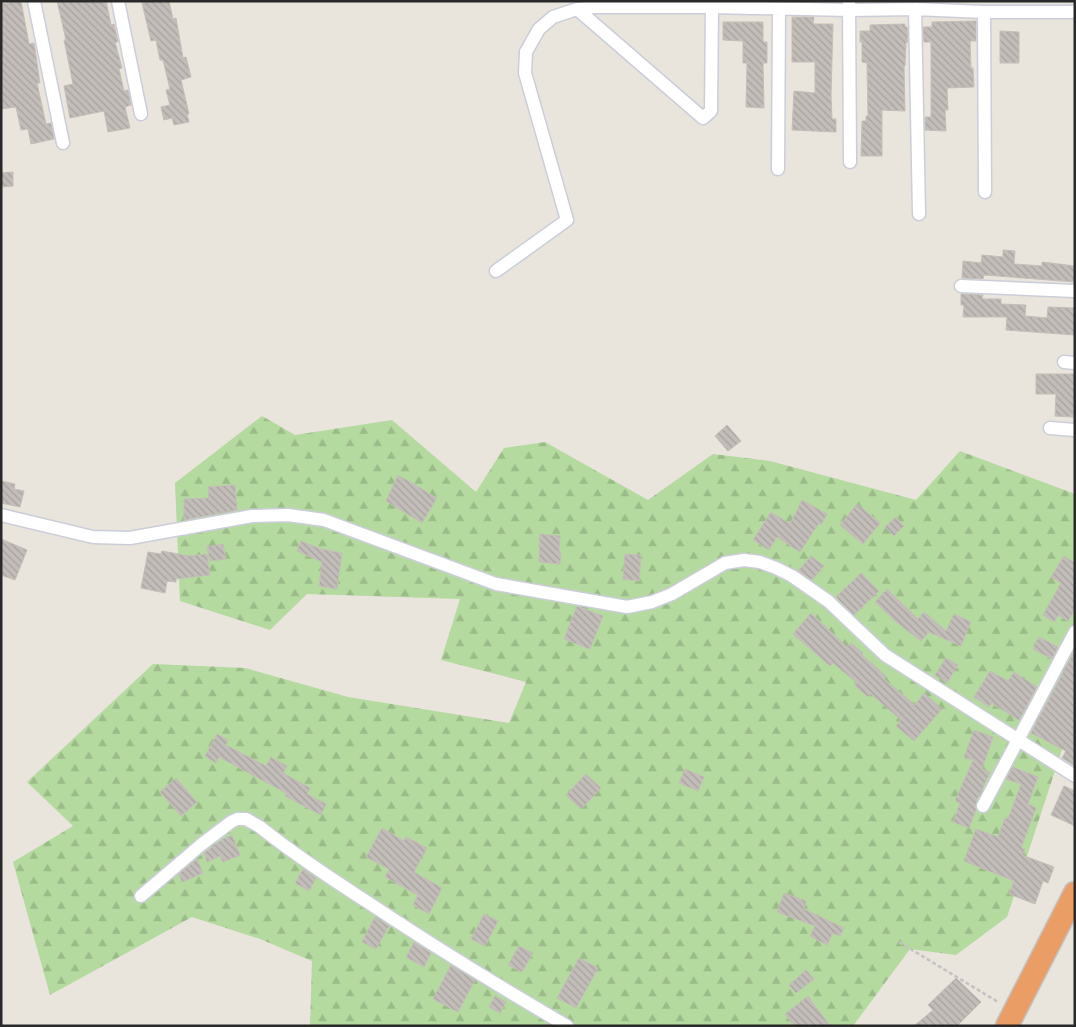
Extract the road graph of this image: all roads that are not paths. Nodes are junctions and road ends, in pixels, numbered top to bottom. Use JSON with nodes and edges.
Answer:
{"nodes":[{"id":1,"x":34,"y":1,"type":"edge"},
{"id":2,"x":118,"y":1,"type":"edge"},
{"id":3,"x":849,"y":6,"type":"edge"},
{"id":4,"x":712,"y":8,"type":"junction"},
{"id":5,"x":577,"y":9,"type":"junction"},
{"id":6,"x":779,"y":9,"type":"junction"},
{"id":7,"x":915,"y":9,"type":"junction"},
{"id":8,"x":1075,"y":10,"type":"edge"},
{"id":9,"x":984,"y":12,"type":"junction"},
{"id":10,"x":141,"y":114,"type":"dead end"},
{"id":11,"x":63,"y":143,"type":"dead end"},
{"id":12,"x":850,"y":162,"type":"dead end"},
{"id":13,"x":778,"y":169,"type":"dead end"},
{"id":14,"x":985,"y":192,"type":"dead end"},
{"id":15,"x":919,"y":214,"type":"dead end"},
{"id":16,"x":496,"y":271,"type":"dead end"},
{"id":17,"x":961,"y":286,"type":"dead end"},
{"id":18,"x":1075,"y":291,"type":"edge"},
{"id":19,"x":1050,"y":428,"type":"dead end"},
{"id":20,"x":1075,"y":430,"type":"edge"},
{"id":21,"x":1,"y":515,"type":"edge"},
{"id":22,"x":1075,"y":632,"type":"edge"},
{"id":23,"x":1017,"y":740,"type":"junction"},
{"id":24,"x":1075,"y":776,"type":"edge"},
{"id":25,"x":983,"y":806,"type":"dead end"},
{"id":26,"x":1075,"y":893,"type":"edge"},
{"id":27,"x":141,"y":896,"type":"dead end"},
{"id":28,"x":1011,"y":1019,"type":"edge"},
{"id":29,"x":567,"y":1026,"type":"edge"}],
"edges":[{"from":1,"to":11,"type":"street"},
{"from":2,"to":10,"type":"street"},
{"from":3,"to":6,"type":"street"},
{"from":3,"to":7,"type":"street"},
{"from":3,"to":12,"type":"street"},
{"from":4,"to":5,"type":"street"},
{"from":4,"to":5,"type":"street"},
{"from":4,"to":6,"type":"street"},
{"from":5,"to":16,"type":"street"},
{"from":6,"to":13,"type":"street"},
{"from":7,"to":9,"type":"street"},
{"from":7,"to":15,"type":"street"},
{"from":8,"to":9,"type":"street"},
{"from":9,"to":14,"type":"street"},
{"from":17,"to":18,"type":"street"},
{"from":19,"to":20,"type":"street"},
{"from":21,"to":23,"type":"street"},
{"from":22,"to":23,"type":"street"},
{"from":23,"to":24,"type":"street"},
{"from":23,"to":25,"type":"street"},
{"from":26,"to":28,"type":"highway"},
{"from":27,"to":29,"type":"street"}]}
